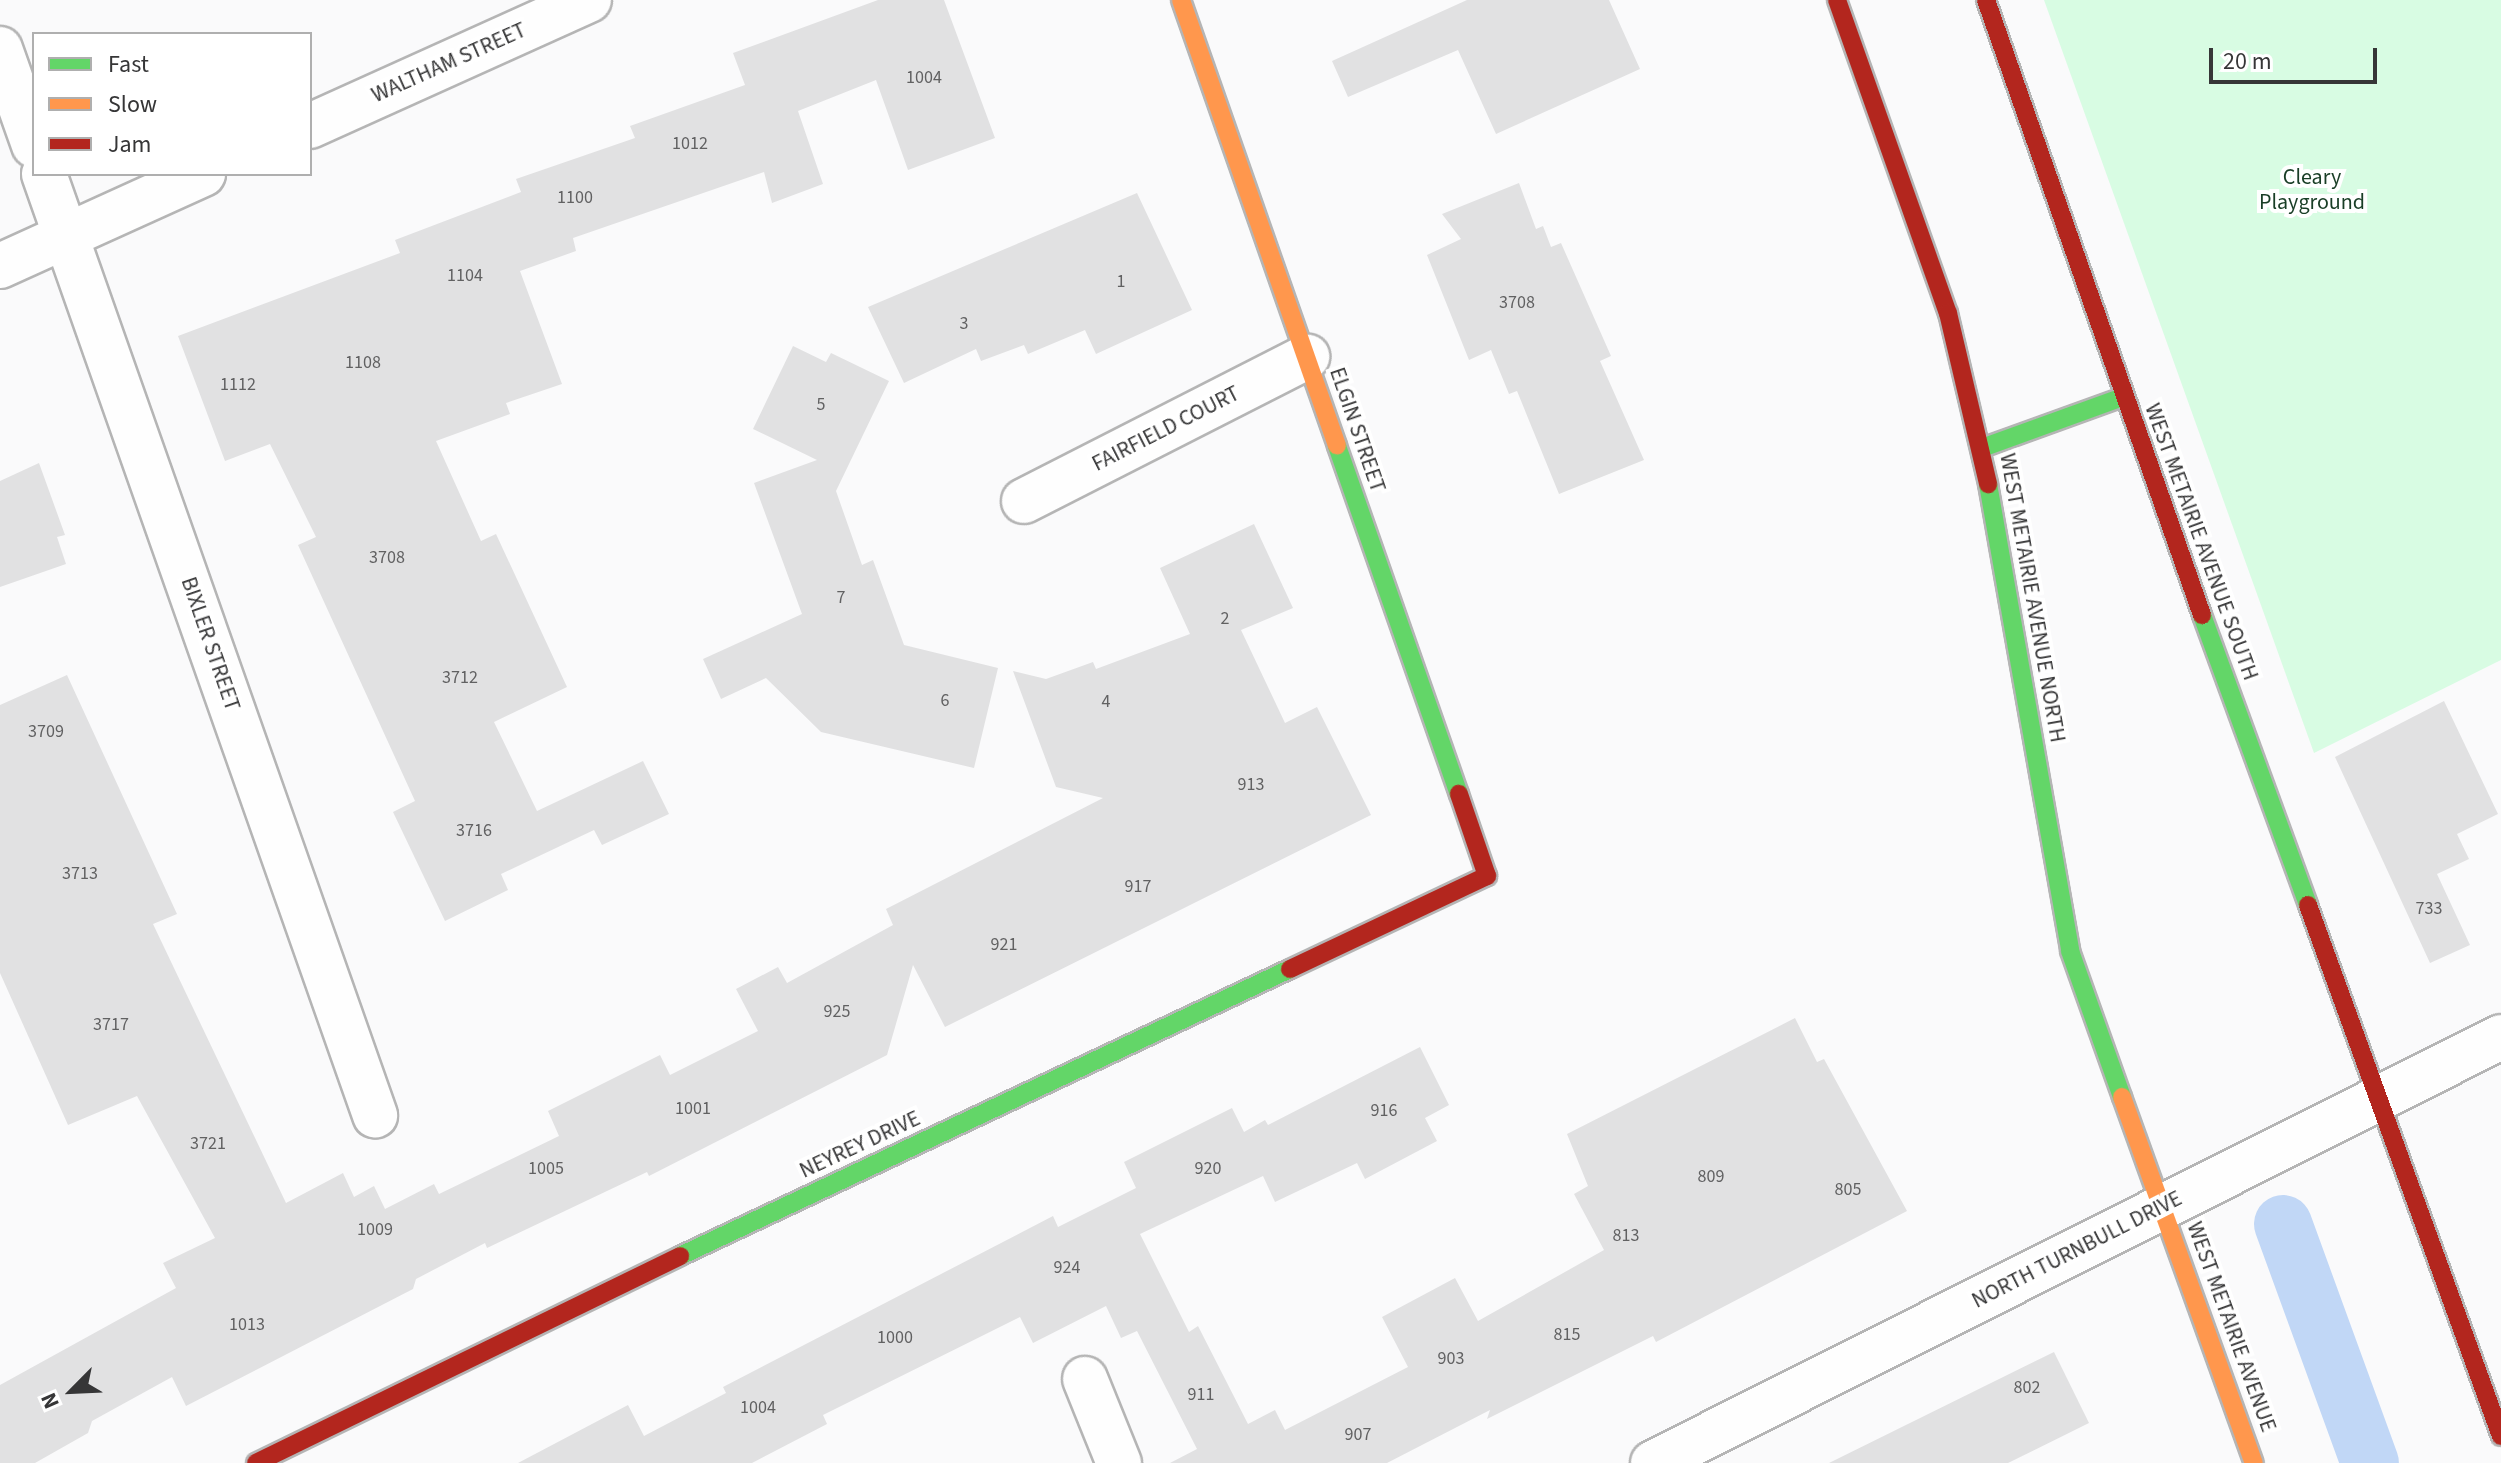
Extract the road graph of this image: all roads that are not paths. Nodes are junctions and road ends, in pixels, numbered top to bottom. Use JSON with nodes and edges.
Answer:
{"nodes":[{"id":1,"x":589,"y":0,"type":"edge"},
{"id":2,"x":1181,"y":0,"type":"edge"},
{"id":3,"x":1837,"y":0,"type":"edge"},
{"id":4,"x":1986,"y":0,"type":"edge"},
{"id":5,"x":0,"y":49,"type":"edge"},
{"id":6,"x":312,"y":125,"type":"edge"},
{"id":7,"x":32,"y":139,"type":"edge"},
{"id":8,"x":45,"y":176,"type":"edge"},
{"id":9,"x":199,"y":176,"type":"edge"},
{"id":10,"x":66,"y":236,"type":"junction"},
{"id":11,"x":0,"y":266,"type":"edge"},
{"id":12,"x":1307,"y":357,"type":"junction"},
{"id":13,"x":2123,"y":397,"type":"junction"},
{"id":14,"x":1982,"y":448,"type":"junction"},
{"id":15,"x":1024,"y":501,"type":"dead end"},
{"id":16,"x":1487,"y":876,"type":"joint"},
{"id":17,"x":2501,"y":1037,"type":"edge"},
{"id":18,"x":2376,"y":1099,"type":"junction"},
{"id":19,"x":375,"y":1115,"type":"dead end"},
{"id":20,"x":2163,"y":1207,"type":"junction"},
{"id":21,"x":1085,"y":1379,"type":"dead end"},
{"id":22,"x":2501,"y":1436,"type":"edge"},
{"id":23,"x":256,"y":1463,"type":"edge"},
{"id":24,"x":1119,"y":1463,"type":"edge"},
{"id":25,"x":1653,"y":1463,"type":"edge"},
{"id":26,"x":2254,"y":1463,"type":"edge"}],
"edges":[{"from":1,"to":6,"type":"street","name":"WALTHAM STREET"},
{"from":2,"to":12,"type":"main road","name":"ELGIN STREET"},
{"from":3,"to":14,"type":"main road","name":"WEST METAIRIE AVENUE NORTH"},
{"from":4,"to":13,"type":"main road","name":"WEST METAIRIE AVENUE SOUTH"},
{"from":5,"to":7,"type":"street"},
{"from":8,"to":10,"type":"street","name":"BIXLER STREET"},
{"from":9,"to":10,"type":"street"},
{"from":10,"to":11,"type":"street"},
{"from":10,"to":19,"type":"street","name":"BIXLER STREET"},
{"from":12,"to":15,"type":"street","name":"FAIRFIELD COURT"},
{"from":12,"to":16,"type":"main road","name":"ELGIN STREET"},
{"from":13,"to":14,"type":"main road"},
{"from":13,"to":18,"type":"main road","name":"WEST METAIRIE AVENUE SOUTH"},
{"from":14,"to":20,"type":"main road","name":"WEST METAIRIE AVENUE NORTH"},
{"from":16,"to":23,"type":"main road","name":"NEYREY DRIVE"},
{"from":17,"to":18,"type":"street","name":"NORTH TURNBULL DRIVE"},
{"from":18,"to":20,"type":"street","name":"NORTH TURNBULL DRIVE"},
{"from":18,"to":22,"type":"main road"},
{"from":20,"to":25,"type":"street","name":"NORTH TURNBULL DRIVE"},
{"from":20,"to":26,"type":"main road","name":"WEST METAIRIE AVENUE"},
{"from":21,"to":24,"type":"street"}]}
